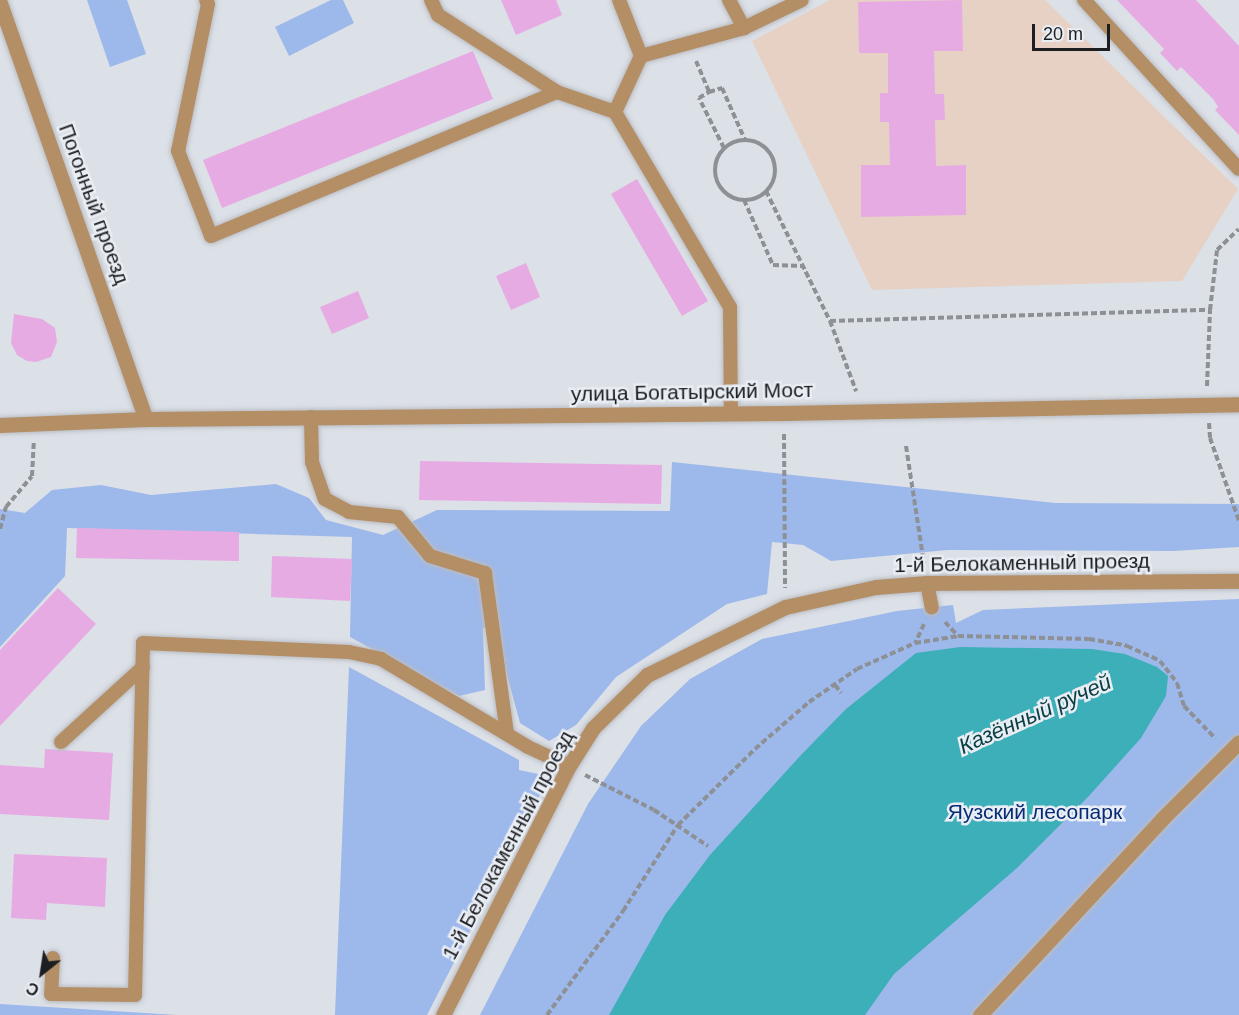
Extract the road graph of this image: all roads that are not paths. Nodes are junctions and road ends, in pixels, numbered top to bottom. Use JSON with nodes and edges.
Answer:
{"nodes":[{"id":1,"x":431,"y":0,"type":"edge"},
{"id":2,"x":620,"y":0,"type":"edge"},
{"id":3,"x":729,"y":0,"type":"edge"},
{"id":4,"x":802,"y":0,"type":"edge"},
{"id":5,"x":1084,"y":0,"type":"edge"},
{"id":6,"x":210,"y":2,"type":"edge"},
{"id":7,"x":0,"y":3,"type":"edge"},
{"id":8,"x":744,"y":28,"type":"junction"},
{"id":9,"x":641,"y":56,"type":"junction"},
{"id":10,"x":556,"y":92,"type":"junction"},
{"id":11,"x":615,"y":112,"type":"junction"},
{"id":12,"x":1239,"y":169,"type":"edge"},
{"id":13,"x":1239,"y":404,"type":"edge"},
{"id":14,"x":731,"y":413,"type":"junction"},
{"id":15,"x":311,"y":417,"type":"junction"},
{"id":16,"x":146,"y":419,"type":"junction"},
{"id":17,"x":0,"y":425,"type":"edge"},
{"id":18,"x":1239,"y":581,"type":"edge"},
{"id":19,"x":927,"y":583,"type":"junction"},
{"id":20,"x":932,"y":608,"type":"dead end"},
{"id":21,"x":143,"y":667,"type":"junction"},
{"id":22,"x":507,"y":734,"type":"junction"},
{"id":23,"x":61,"y":742,"type":"dead end"},
{"id":24,"x":1239,"y":742,"type":"edge"},
{"id":25,"x":569,"y":766,"type":"junction"},
{"id":26,"x":53,"y":958,"type":"dead end"},
{"id":27,"x":443,"y":1015,"type":"edge"},
{"id":28,"x":980,"y":1015,"type":"edge"}],
"edges":[{"from":1,"to":10,"type":"lane"},
{"from":2,"to":9,"type":"lane"},
{"from":3,"to":8,"type":"lane"},
{"from":4,"to":8,"type":"lane"},
{"from":5,"to":12,"type":"lane"},
{"from":6,"to":10,"type":"lane"},
{"from":7,"to":16,"type":"street","name":"Погонный проезд"},
{"from":8,"to":9,"type":"lane"},
{"from":9,"to":11,"type":"lane"},
{"from":10,"to":11,"type":"lane"},
{"from":11,"to":14,"type":"lane"},
{"from":13,"to":14,"type":"street","name":"улица Богатырский Мост"},
{"from":14,"to":15,"type":"street","name":"улица Богатырский Мост"},
{"from":15,"to":16,"type":"street","name":"улица Богатырский Мост"},
{"from":15,"to":22,"type":"lane"},
{"from":16,"to":17,"type":"street","name":"улица Богатырский Мост"},
{"from":18,"to":19,"type":"street","name":"1-й Белокаменный проезд"},
{"from":19,"to":20,"type":"lane"},
{"from":19,"to":25,"type":"street","name":"1-й Белокаменный проезд"},
{"from":21,"to":22,"type":"lane"},
{"from":21,"to":23,"type":"lane"},
{"from":21,"to":26,"type":"lane"},
{"from":22,"to":25,"type":"lane"},
{"from":24,"to":28,"type":"street"},
{"from":25,"to":27,"type":"street","name":"1-й Белокаменный проезд"}]}
